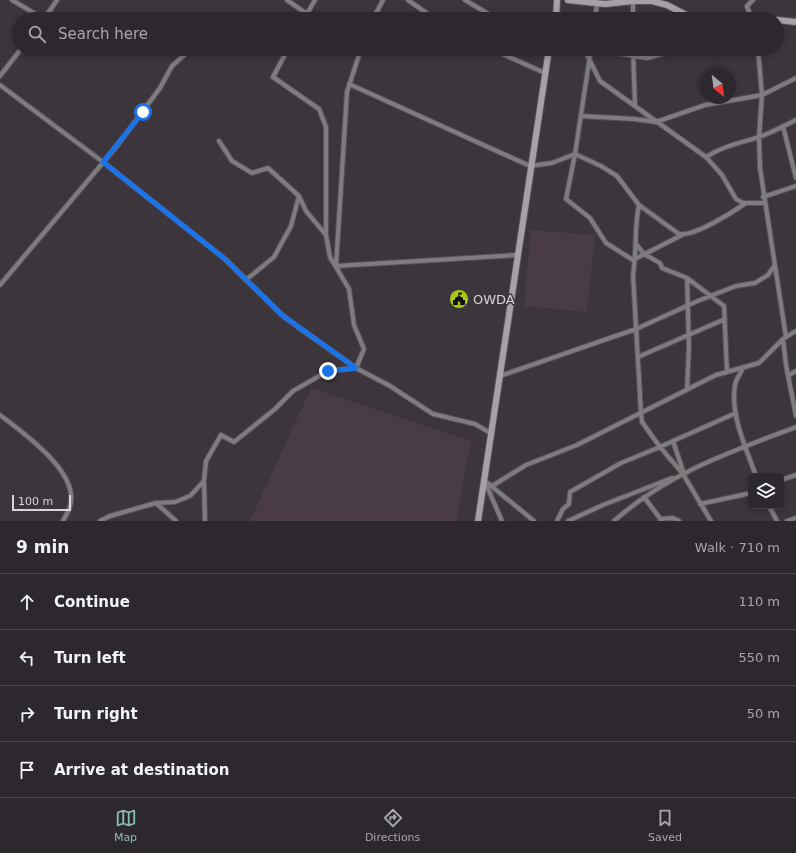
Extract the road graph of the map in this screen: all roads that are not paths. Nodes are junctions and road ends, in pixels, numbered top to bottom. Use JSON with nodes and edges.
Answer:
{"nodes":[{"id":1,"x":12,"y":0,"type":"edge"},
{"id":2,"x":57,"y":0,"type":"edge"},
{"id":3,"x":287,"y":0,"type":"edge"},
{"id":4,"x":315,"y":0,"type":"edge"},
{"id":5,"x":383,"y":0,"type":"edge"},
{"id":6,"x":408,"y":0,"type":"edge"},
{"id":7,"x":465,"y":0,"type":"edge"},
{"id":8,"x":557,"y":0,"type":"edge"},
{"id":9,"x":568,"y":0,"type":"edge"},
{"id":10,"x":642,"y":0,"type":"edge"},
{"id":11,"x":753,"y":0,"type":"edge"},
{"id":12,"x":627,"y":1,"type":"edge"},
{"id":13,"x":660,"y":2,"type":"edge"},
{"id":14,"x":597,"y":3,"type":"junction"},
{"id":15,"x":32,"y":12,"type":"edge"},
{"id":16,"x":49,"y":12,"type":"edge"},
{"id":17,"x":304,"y":12,"type":"edge"},
{"id":18,"x":308,"y":12,"type":"edge"},
{"id":19,"x":377,"y":12,"type":"edge"},
{"id":20,"x":425,"y":12,"type":"edge"},
{"id":21,"x":485,"y":12,"type":"edge"},
{"id":22,"x":558,"y":12,"type":"edge"},
{"id":23,"x":596,"y":12,"type":"edge"},
{"id":24,"x":631,"y":12,"type":"edge"},
{"id":25,"x":683,"y":12,"type":"edge"},
{"id":26,"x":749,"y":12,"type":"edge"},
{"id":27,"x":784,"y":21,"type":"edge"},
{"id":28,"x":796,"y":22,"type":"edge"},
{"id":29,"x":15,"y":56,"type":"edge"},
{"id":30,"x":183,"y":56,"type":"edge"},
{"id":31,"x":284,"y":56,"type":"edge"},
{"id":32,"x":359,"y":56,"type":"edge"},
{"id":33,"x":507,"y":56,"type":"edge"},
{"id":34,"x":548,"y":56,"type":"edge"},
{"id":35,"x":633,"y":56,"type":"joint"},
{"id":36,"x":655,"y":56,"type":"edge"},
{"id":37,"x":759,"y":56,"type":"edge"},
{"id":38,"x":589,"y":58,"type":"joint"},
{"id":39,"x":2,"y":70,"type":"edge"},
{"id":40,"x":545,"y":73,"type":"junction"},
{"id":41,"x":0,"y":76,"type":"edge"},
{"id":42,"x":796,"y":78,"type":"edge"},
{"id":43,"x":349,"y":84,"type":"junction"},
{"id":44,"x":0,"y":85,"type":"edge"},
{"id":45,"x":762,"y":95,"type":"junction"},
{"id":46,"x":635,"y":106,"type":"junction"},
{"id":47,"x":581,"y":116,"type":"junction"},
{"id":48,"x":796,"y":120,"type":"edge"},
{"id":49,"x":656,"y":122,"type":"junction"},
{"id":50,"x":783,"y":126,"type":"junction"},
{"id":51,"x":759,"y":137,"type":"junction"},
{"id":52,"x":219,"y":141,"type":"dead end"},
{"id":53,"x":575,"y":154,"type":"junction"},
{"id":54,"x":706,"y":157,"type":"junction"},
{"id":55,"x":103,"y":162,"type":"junction"},
{"id":56,"x":530,"y":166,"type":"junction"},
{"id":57,"x":796,"y":178,"type":"edge"},
{"id":58,"x":796,"y":186,"type":"edge"},
{"id":59,"x":299,"y":196,"type":"junction"},
{"id":60,"x":763,"y":197,"type":"junction"},
{"id":61,"x":746,"y":203,"type":"junction"},
{"id":62,"x":765,"y":203,"type":"junction"},
{"id":63,"x":640,"y":205,"type":"junction"},
{"id":64,"x":326,"y":235,"type":"junction"},
{"id":65,"x":682,"y":235,"type":"junction"},
{"id":66,"x":636,"y":244,"type":"junction"},
{"id":67,"x":644,"y":254,"type":"junction"},
{"id":68,"x":518,"y":255,"type":"junction"},
{"id":69,"x":636,"y":258,"type":"junction"},
{"id":70,"x":775,"y":265,"type":"junction"},
{"id":71,"x":336,"y":266,"type":"junction"},
{"id":72,"x":686,"y":278,"type":"junction"},
{"id":73,"x":246,"y":280,"type":"junction"},
{"id":74,"x":0,"y":285,"type":"edge"},
{"id":75,"x":710,"y":296,"type":"junction"},
{"id":76,"x":687,"y":306,"type":"junction"},
{"id":77,"x":725,"y":320,"type":"junction"},
{"id":78,"x":636,"y":329,"type":"junction"},
{"id":79,"x":796,"y":331,"type":"edge"},
{"id":80,"x":688,"y":334,"type":"junction"},
{"id":81,"x":784,"y":338,"type":"junction"},
{"id":82,"x":638,"y":357,"type":"junction"},
{"id":83,"x":356,"y":368,"type":"junction"},
{"id":84,"x":743,"y":368,"type":"junction"},
{"id":85,"x":796,"y":371,"type":"edge"},
{"id":86,"x":727,"y":372,"type":"junction"},
{"id":87,"x":500,"y":376,"type":"junction"},
{"id":88,"x":788,"y":376,"type":"junction"},
{"id":89,"x":687,"y":389,"type":"junction"},
{"id":90,"x":641,"y":413,"type":"junction"},
{"id":91,"x":736,"y":413,"type":"junction"},
{"id":92,"x":0,"y":415,"type":"edge"},
{"id":93,"x":796,"y":416,"type":"edge"},
{"id":94,"x":796,"y":427,"type":"edge"},
{"id":95,"x":492,"y":434,"type":"junction"},
{"id":96,"x":673,"y":441,"type":"junction"},
{"id":97,"x":745,"y":446,"type":"junction"},
{"id":98,"x":660,"y":447,"type":"junction"},
{"id":99,"x":755,"y":473,"type":"edge"},
{"id":100,"x":683,"y":474,"type":"junction"},
{"id":101,"x":796,"y":475,"type":"edge"},
{"id":102,"x":784,"y":479,"type":"edge"},
{"id":103,"x":484,"y":480,"type":"junction"},
{"id":104,"x":204,"y":481,"type":"junction"},
{"id":105,"x":492,"y":486,"type":"junction"},
{"id":106,"x":748,"y":494,"type":"edge"},
{"id":107,"x":644,"y":497,"type":"junction"},
{"id":108,"x":156,"y":503,"type":"junction"},
{"id":109,"x":700,"y":504,"type":"junction"},
{"id":110,"x":771,"y":509,"type":"edge"},
{"id":111,"x":796,"y":518,"type":"edge"},
{"id":112,"x":661,"y":520,"type":"edge"},
{"id":113,"x":63,"y":521,"type":"edge"},
{"id":114,"x":100,"y":521,"type":"edge"},
{"id":115,"x":176,"y":521,"type":"edge"},
{"id":116,"x":205,"y":521,"type":"edge"},
{"id":117,"x":478,"y":521,"type":"edge"},
{"id":118,"x":502,"y":521,"type":"edge"},
{"id":119,"x":534,"y":521,"type":"edge"},
{"id":120,"x":557,"y":521,"type":"edge"},
{"id":121,"x":568,"y":521,"type":"edge"},
{"id":122,"x":614,"y":521,"type":"edge"},
{"id":123,"x":679,"y":521,"type":"edge"},
{"id":124,"x":711,"y":521,"type":"edge"},
{"id":125,"x":777,"y":521,"type":"edge"},
{"id":126,"x":787,"y":521,"type":"edge"}],
"edges":[{"from":1,"to":15,"type":"street"},
{"from":2,"to":16,"type":"street"},
{"from":3,"to":17,"type":"street"},
{"from":4,"to":18,"type":"street"},
{"from":5,"to":19,"type":"street"},
{"from":6,"to":20,"type":"street"},
{"from":7,"to":21,"type":"street"},
{"from":8,"to":22,"type":"street"},
{"from":9,"to":14,"type":"street"},
{"from":10,"to":12,"type":"street"},
{"from":10,"to":13,"type":"street"},
{"from":11,"to":26,"type":"street"},
{"from":12,"to":14,"type":"street"},
{"from":12,"to":24,"type":"street"},
{"from":13,"to":25,"type":"street"},
{"from":14,"to":23,"type":"street"},
{"from":27,"to":28,"type":"street"},
{"from":29,"to":39,"type":"street"},
{"from":30,"to":55,"type":"street"},
{"from":31,"to":64,"type":"street"},
{"from":32,"to":43,"type":"street"},
{"from":33,"to":40,"type":"street"},
{"from":34,"to":40,"type":"street"},
{"from":35,"to":36,"type":"street"},
{"from":35,"to":46,"type":"street"},
{"from":37,"to":45,"type":"street"},
{"from":38,"to":46,"type":"street"},
{"from":38,"to":47,"type":"street"},
{"from":39,"to":41,"type":"street"},
{"from":40,"to":56,"type":"street"},
{"from":42,"to":45,"type":"street"},
{"from":43,"to":56,"type":"street"},
{"from":43,"to":71,"type":"street"},
{"from":44,"to":55,"type":"street"},
{"from":45,"to":49,"type":"street"},
{"from":45,"to":51,"type":"street"},
{"from":46,"to":49,"type":"street"},
{"from":47,"to":49,"type":"street"},
{"from":47,"to":53,"type":"street"},
{"from":48,"to":50,"type":"street"},
{"from":49,"to":54,"type":"street"},
{"from":50,"to":51,"type":"street"},
{"from":50,"to":57,"type":"street"},
{"from":51,"to":54,"type":"street"},
{"from":51,"to":60,"type":"street"},
{"from":52,"to":59,"type":"street"},
{"from":53,"to":56,"type":"street"},
{"from":53,"to":63,"type":"street"},
{"from":53,"to":69,"type":"street"},
{"from":54,"to":61,"type":"street"},
{"from":55,"to":73,"type":"street"},
{"from":55,"to":74,"type":"street"},
{"from":56,"to":68,"type":"street"},
{"from":58,"to":60,"type":"street"},
{"from":59,"to":64,"type":"street"},
{"from":59,"to":73,"type":"street"},
{"from":60,"to":62,"type":"street"},
{"from":61,"to":62,"type":"street"},
{"from":61,"to":65,"type":"street"},
{"from":62,"to":70,"type":"street"},
{"from":63,"to":65,"type":"street"},
{"from":63,"to":66,"type":"street"},
{"from":64,"to":71,"type":"street"},
{"from":65,"to":67,"type":"street"},
{"from":66,"to":67,"type":"street"},
{"from":66,"to":69,"type":"street"},
{"from":67,"to":69,"type":"street"},
{"from":67,"to":72,"type":"street"},
{"from":68,"to":71,"type":"street"},
{"from":68,"to":87,"type":"street"},
{"from":69,"to":78,"type":"street"},
{"from":70,"to":75,"type":"street"},
{"from":70,"to":81,"type":"street"},
{"from":71,"to":83,"type":"street"},
{"from":72,"to":75,"type":"street"},
{"from":72,"to":76,"type":"street"},
{"from":73,"to":83,"type":"street"},
{"from":75,"to":76,"type":"street"},
{"from":75,"to":77,"type":"street"},
{"from":76,"to":78,"type":"street"},
{"from":76,"to":80,"type":"street"},
{"from":77,"to":80,"type":"street"},
{"from":77,"to":86,"type":"street"},
{"from":78,"to":82,"type":"street"},
{"from":78,"to":87,"type":"street"},
{"from":79,"to":81,"type":"street"},
{"from":80,"to":82,"type":"street"},
{"from":80,"to":89,"type":"street"},
{"from":81,"to":84,"type":"street"},
{"from":81,"to":88,"type":"street"},
{"from":82,"to":90,"type":"street"},
{"from":83,"to":95,"type":"street"},
{"from":83,"to":104,"type":"street"},
{"from":84,"to":86,"type":"street"},
{"from":84,"to":91,"type":"street"},
{"from":85,"to":88,"type":"street"},
{"from":86,"to":89,"type":"street"},
{"from":87,"to":95,"type":"street"},
{"from":88,"to":93,"type":"street"},
{"from":89,"to":90,"type":"street"},
{"from":90,"to":98,"type":"street"},
{"from":90,"to":105,"type":"street"},
{"from":91,"to":96,"type":"street"},
{"from":91,"to":97,"type":"street"},
{"from":92,"to":113,"type":"street"},
{"from":94,"to":97,"type":"street"},
{"from":95,"to":103,"type":"street"},
{"from":96,"to":98,"type":"street"},
{"from":96,"to":100,"type":"street"},
{"from":97,"to":99,"type":"street"},
{"from":97,"to":100,"type":"street"},
{"from":98,"to":100,"type":"street"},
{"from":98,"to":120,"type":"street"},
{"from":100,"to":107,"type":"street"},
{"from":100,"to":109,"type":"street"},
{"from":100,"to":121,"type":"street"},
{"from":101,"to":102,"type":"street"},
{"from":103,"to":105,"type":"street"},
{"from":103,"to":117,"type":"street"},
{"from":103,"to":118,"type":"street"},
{"from":104,"to":108,"type":"street"},
{"from":104,"to":116,"type":"street"},
{"from":105,"to":119,"type":"street"},
{"from":106,"to":109,"type":"street"},
{"from":107,"to":112,"type":"street"},
{"from":107,"to":122,"type":"street"},
{"from":108,"to":114,"type":"street"},
{"from":108,"to":115,"type":"street"},
{"from":109,"to":124,"type":"street"},
{"from":110,"to":125,"type":"street"},
{"from":111,"to":126,"type":"street"},
{"from":112,"to":123,"type":"street"}]}
